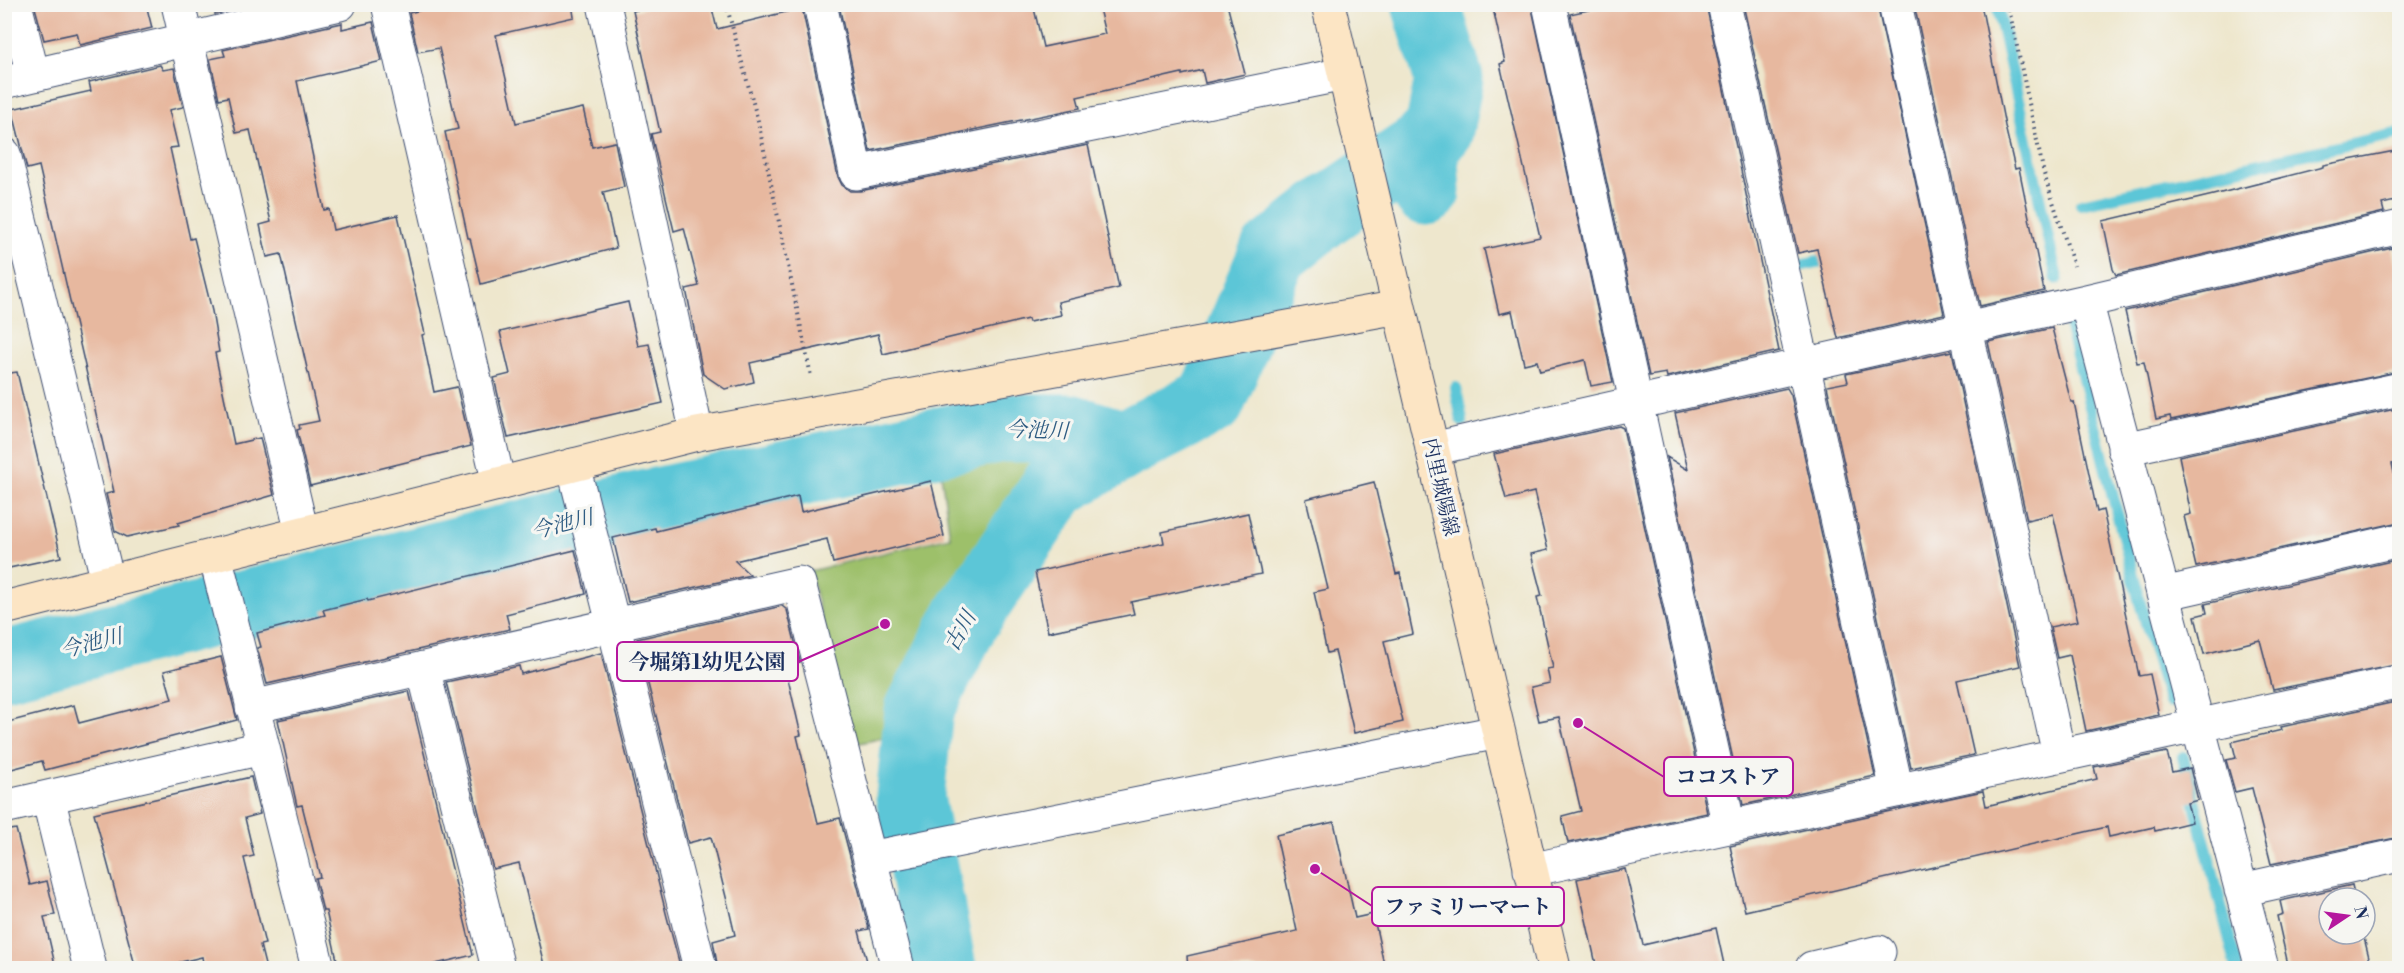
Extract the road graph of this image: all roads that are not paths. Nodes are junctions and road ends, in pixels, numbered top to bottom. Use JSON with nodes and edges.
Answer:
{"nodes":[{"id":1,"x":15,"y":4,"type":"edge"},
{"id":2,"x":178,"y":4,"type":"edge"},
{"id":3,"x":340,"y":4,"type":"edge"},
{"id":4,"x":388,"y":4,"type":"edge"},
{"id":5,"x":604,"y":4,"type":"edge"},
{"id":6,"x":820,"y":4,"type":"edge"},
{"id":7,"x":1328,"y":4,"type":"edge"},
{"id":8,"x":1549,"y":4,"type":"edge"},
{"id":9,"x":1724,"y":4,"type":"edge"},
{"id":10,"x":1895,"y":4,"type":"edge"},
{"id":11,"x":186,"y":40,"type":"junction"},
{"id":12,"x":19,"y":78,"type":"edge"},
{"id":13,"x":1347,"y":87,"type":"junction"},
{"id":14,"x":4,"y":154,"type":"edge"},
{"id":15,"x":2400,"y":227,"type":"edge"},
{"id":16,"x":2086,"y":301,"type":"junction"},
{"id":17,"x":1399,"y":307,"type":"junction"},
{"id":18,"x":1966,"y":329,"type":"junction"},
{"id":19,"x":1803,"y":365,"type":"junction"},
{"id":20,"x":2400,"y":389,"type":"edge"},
{"id":21,"x":1636,"y":402,"type":"junction"},
{"id":22,"x":697,"y":434,"type":"junction"},
{"id":23,"x":2124,"y":448,"type":"junction"},
{"id":24,"x":1432,"y":449,"type":"junction"},
{"id":25,"x":573,"y":465,"type":"junction"},
{"id":26,"x":499,"y":484,"type":"junction"},
{"id":27,"x":302,"y":533,"type":"junction"},
{"id":28,"x":2400,"y":540,"type":"edge"},
{"id":29,"x":215,"y":555,"type":"junction"},
{"id":30,"x":108,"y":582,"type":"junction"},
{"id":31,"x":2163,"y":594,"type":"junction"},
{"id":32,"x":4,"y":608,"type":"edge"},
{"id":33,"x":613,"y":625,"type":"junction"},
{"id":34,"x":423,"y":668,"type":"junction"},
{"id":35,"x":2400,"y":682,"type":"edge"},
{"id":36,"x":252,"y":707,"type":"junction"},
{"id":37,"x":2197,"y":726,"type":"junction"},
{"id":38,"x":1498,"y":732,"type":"junction"},
{"id":39,"x":262,"y":748,"type":"junction"},
{"id":40,"x":2059,"y":755,"type":"junction"},
{"id":41,"x":1897,"y":791,"type":"junction"},
{"id":42,"x":48,"y":797,"type":"junction"},
{"id":43,"x":4,"y":807,"type":"edge"},
{"id":44,"x":1729,"y":827,"type":"junction"},
{"id":45,"x":2400,"y":855,"type":"edge"},
{"id":46,"x":870,"y":858,"type":"junction"},
{"id":47,"x":1530,"y":870,"type":"junction"},
{"id":48,"x":2241,"y":890,"type":"junction"},
{"id":49,"x":1879,"y":952,"type":"dead end"},
{"id":50,"x":90,"y":969,"type":"edge"},
{"id":51,"x":318,"y":969,"type":"edge"},
{"id":52,"x":498,"y":969,"type":"edge"},
{"id":53,"x":700,"y":969,"type":"edge"},
{"id":54,"x":898,"y":969,"type":"edge"},
{"id":55,"x":1554,"y":969,"type":"edge"},
{"id":56,"x":1812,"y":969,"type":"edge"},
{"id":57,"x":2262,"y":969,"type":"edge"}],
"edges":[{"from":1,"to":12,"type":"street"},
{"from":2,"to":11,"type":"street"},
{"from":3,"to":11,"type":"street"},
{"from":4,"to":26,"type":"street"},
{"from":5,"to":22,"type":"street"},
{"from":6,"to":13,"type":"street"},
{"from":7,"to":13,"type":"street","name":"内里城陽線"},
{"from":8,"to":21,"type":"street"},
{"from":9,"to":19,"type":"street"},
{"from":10,"to":18,"type":"street"},
{"from":11,"to":12,"type":"street"},
{"from":11,"to":27,"type":"street"},
{"from":13,"to":17,"type":"street","name":"内里城陽線"},
{"from":14,"to":30,"type":"street"},
{"from":15,"to":16,"type":"street"},
{"from":16,"to":18,"type":"street"},
{"from":16,"to":23,"type":"street"},
{"from":17,"to":22,"type":"street"},
{"from":17,"to":24,"type":"street","name":"内里城陽線"},
{"from":18,"to":19,"type":"street"},
{"from":18,"to":40,"type":"street"},
{"from":19,"to":21,"type":"street"},
{"from":19,"to":41,"type":"street"},
{"from":20,"to":23,"type":"street"},
{"from":21,"to":24,"type":"street"},
{"from":21,"to":44,"type":"street"},
{"from":22,"to":25,"type":"street"},
{"from":23,"to":31,"type":"street"},
{"from":24,"to":38,"type":"street","name":"内里城陽線"},
{"from":25,"to":26,"type":"street"},
{"from":25,"to":33,"type":"street"},
{"from":26,"to":27,"type":"street"},
{"from":27,"to":29,"type":"street"},
{"from":28,"to":31,"type":"street"},
{"from":29,"to":30,"type":"street"},
{"from":29,"to":36,"type":"street"},
{"from":30,"to":32,"type":"street"},
{"from":31,"to":37,"type":"street"},
{"from":33,"to":34,"type":"street"},
{"from":33,"to":46,"type":"street"},
{"from":33,"to":53,"type":"street"},
{"from":34,"to":36,"type":"street"},
{"from":34,"to":52,"type":"street"},
{"from":35,"to":37,"type":"street"},
{"from":36,"to":39,"type":"street"},
{"from":37,"to":40,"type":"street"},
{"from":37,"to":48,"type":"street"},
{"from":38,"to":46,"type":"street"},
{"from":38,"to":47,"type":"street","name":"内里城陽線"},
{"from":39,"to":42,"type":"street"},
{"from":39,"to":51,"type":"street"},
{"from":40,"to":41,"type":"street"},
{"from":41,"to":44,"type":"street"},
{"from":42,"to":43,"type":"street"},
{"from":42,"to":50,"type":"street"},
{"from":44,"to":47,"type":"street"},
{"from":45,"to":48,"type":"street"},
{"from":46,"to":54,"type":"street"},
{"from":47,"to":55,"type":"street","name":"内里城陽線"},
{"from":48,"to":57,"type":"street"},
{"from":49,"to":56,"type":"street"}]}
